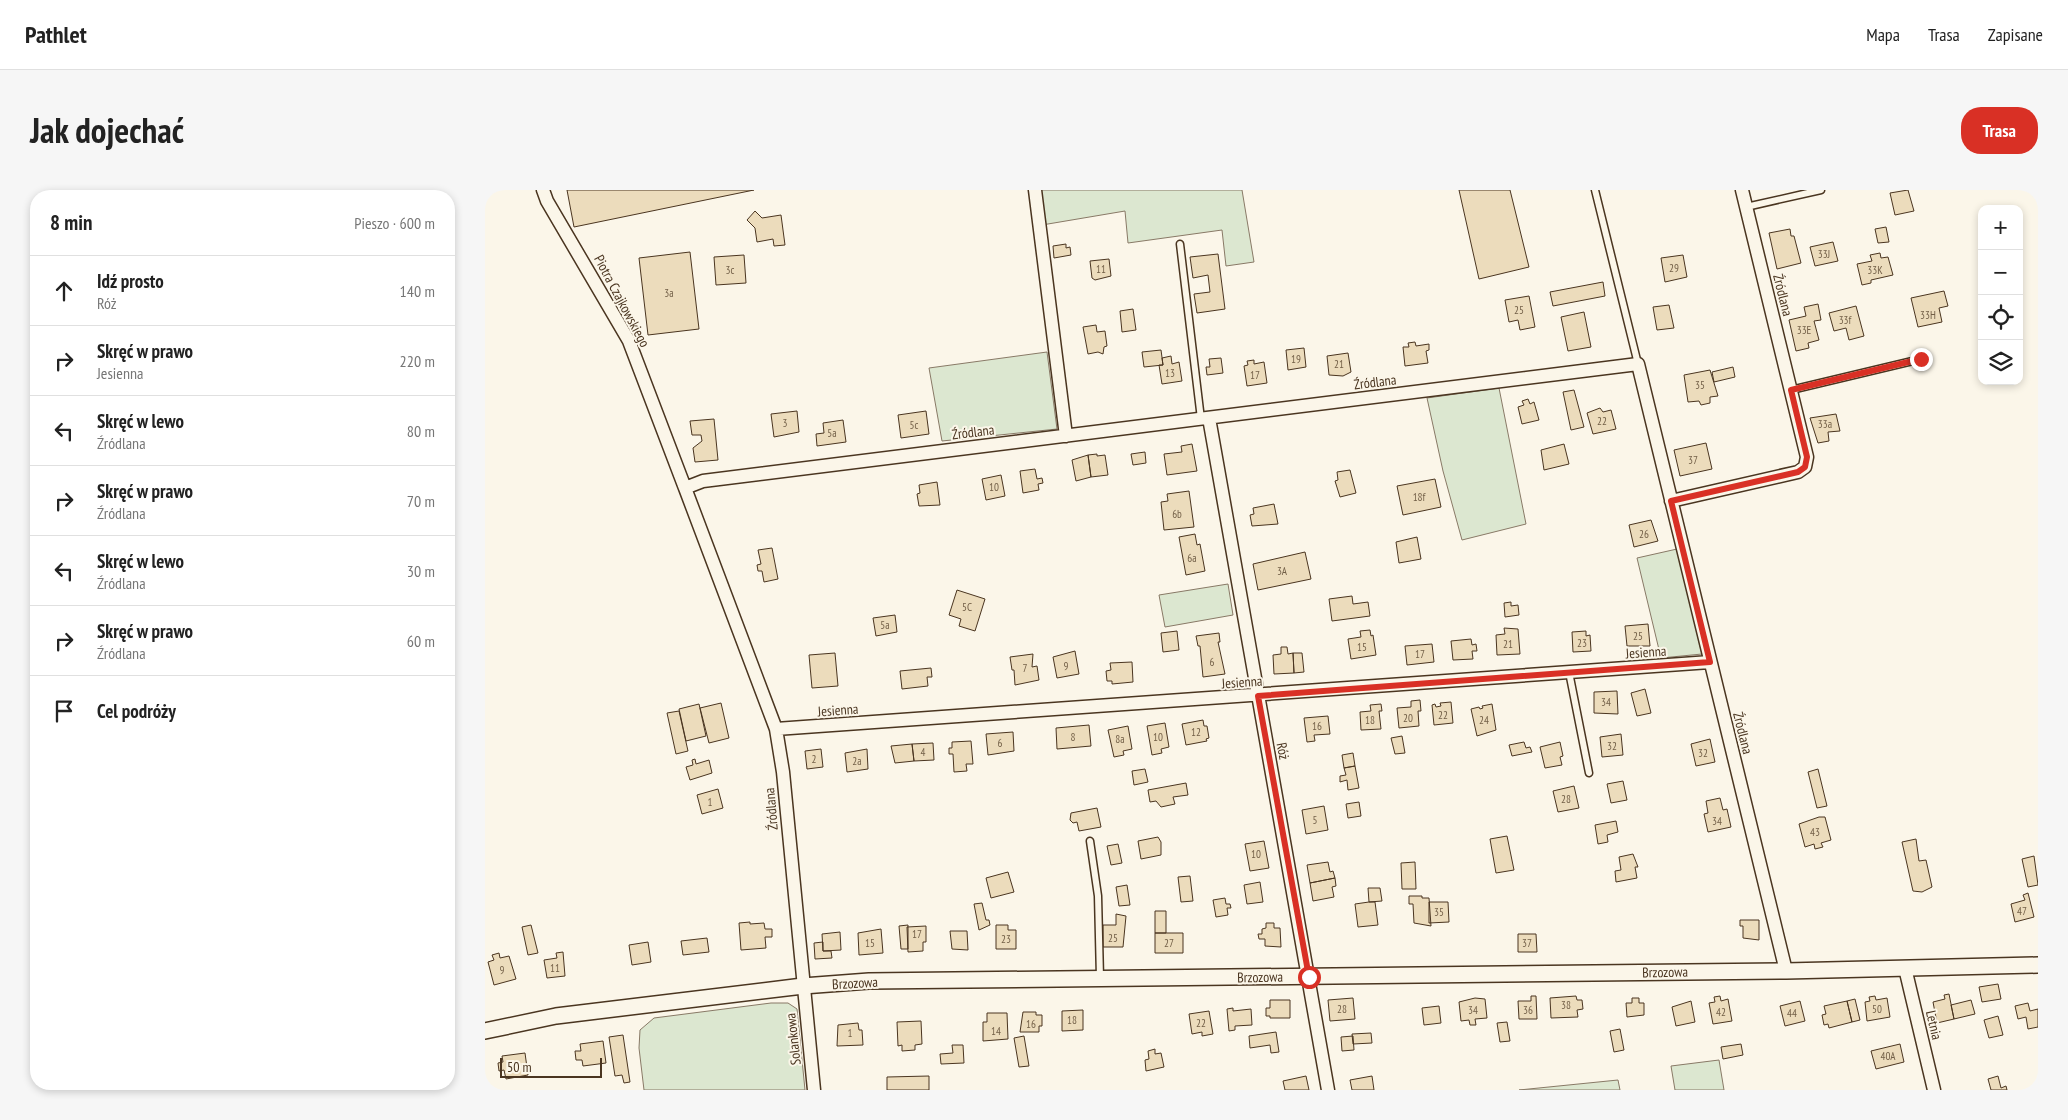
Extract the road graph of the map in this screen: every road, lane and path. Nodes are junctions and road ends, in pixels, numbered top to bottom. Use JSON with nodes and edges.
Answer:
{"nodes":[{"id":1,"x":543,"y":190,"type":"edge"},
{"id":2,"x":1035,"y":190,"type":"edge"},
{"id":3,"x":1595,"y":190,"type":"edge"},
{"id":4,"x":1742,"y":190,"type":"edge"},
{"id":5,"x":1821,"y":190,"type":"edge"},
{"id":6,"x":1746,"y":207,"type":"junction"},
{"id":7,"x":1180,"y":244,"type":"dead end"},
{"id":8,"x":1921,"y":359,"type":"dead end"},
{"id":9,"x":1637,"y":364,"type":"junction"},
{"id":10,"x":1791,"y":390,"type":"junction"},
{"id":11,"x":1205,"y":418,"type":"junction"},
{"id":12,"x":1066,"y":436,"type":"junction"},
{"id":13,"x":685,"y":488,"type":"junction"},
{"id":14,"x":1671,"y":501,"type":"junction"},
{"id":15,"x":1710,"y":662,"type":"junction"},
{"id":16,"x":1569,"y":672,"type":"junction"},
{"id":17,"x":1258,"y":696,"type":"junction"},
{"id":18,"x":776,"y":729,"type":"junction"},
{"id":19,"x":1589,"y":773,"type":"dead end"},
{"id":20,"x":1090,"y":841,"type":"dead end"},
{"id":21,"x":2038,"y":966,"type":"edge"},
{"id":22,"x":1905,"y":968,"type":"junction"},
{"id":23,"x":1786,"y":971,"type":"junction"},
{"id":24,"x":1309,"y":977,"type":"junction"},
{"id":25,"x":1100,"y":979,"type":"junction"},
{"id":26,"x":803,"y":986,"type":"junction"},
{"id":27,"x":485,"y":1030,"type":"edge"},
{"id":28,"x":813,"y":1090,"type":"edge"},
{"id":29,"x":1328,"y":1090,"type":"edge"},
{"id":30,"x":1934,"y":1090,"type":"edge"}],
"edges":[{"from":1,"to":13,"type":"street","name":"Piotra Czajkowskiego"},
{"from":2,"to":12,"type":"street"},
{"from":3,"to":9,"type":"lane"},
{"from":4,"to":6,"type":"street","name":"Źródlana"},
{"from":5,"to":6,"type":"lane"},
{"from":6,"to":10,"type":"street","name":"Źródlana"},
{"from":7,"to":11,"type":"lane"},
{"from":8,"to":10,"type":"lane"},
{"from":9,"to":11,"type":"street","name":"Źródlana"},
{"from":9,"to":14,"type":"street","name":"Źródlana"},
{"from":10,"to":14,"type":"street","name":"Źródlana"},
{"from":11,"to":12,"type":"street","name":"Źródlana"},
{"from":11,"to":17,"type":"street","name":"Róż"},
{"from":12,"to":13,"type":"street","name":"Źródlana"},
{"from":13,"to":18,"type":"street","name":"Źródlana"},
{"from":14,"to":15,"type":"street","name":"Źródlana"},
{"from":15,"to":16,"type":"street","name":"Jesienna"},
{"from":15,"to":23,"type":"street","name":"Źródlana"},
{"from":16,"to":17,"type":"street","name":"Jesienna"},
{"from":16,"to":19,"type":"lane"},
{"from":17,"to":18,"type":"street","name":"Jesienna"},
{"from":17,"to":24,"type":"street","name":"Róż"},
{"from":18,"to":26,"type":"street","name":"Źródlana"},
{"from":20,"to":25,"type":"lane"},
{"from":21,"to":22,"type":"street","name":"Brzozowa"},
{"from":22,"to":23,"type":"street","name":"Brzozowa"},
{"from":22,"to":30,"type":"street","name":"Letnia"},
{"from":23,"to":24,"type":"street","name":"Brzozowa"},
{"from":24,"to":25,"type":"street","name":"Brzozowa"},
{"from":24,"to":29,"type":"street","name":"Róż"},
{"from":25,"to":26,"type":"street","name":"Brzozowa"},
{"from":26,"to":27,"type":"street","name":"Brzozowa"},
{"from":26,"to":28,"type":"street","name":"Solankowa"}]}
